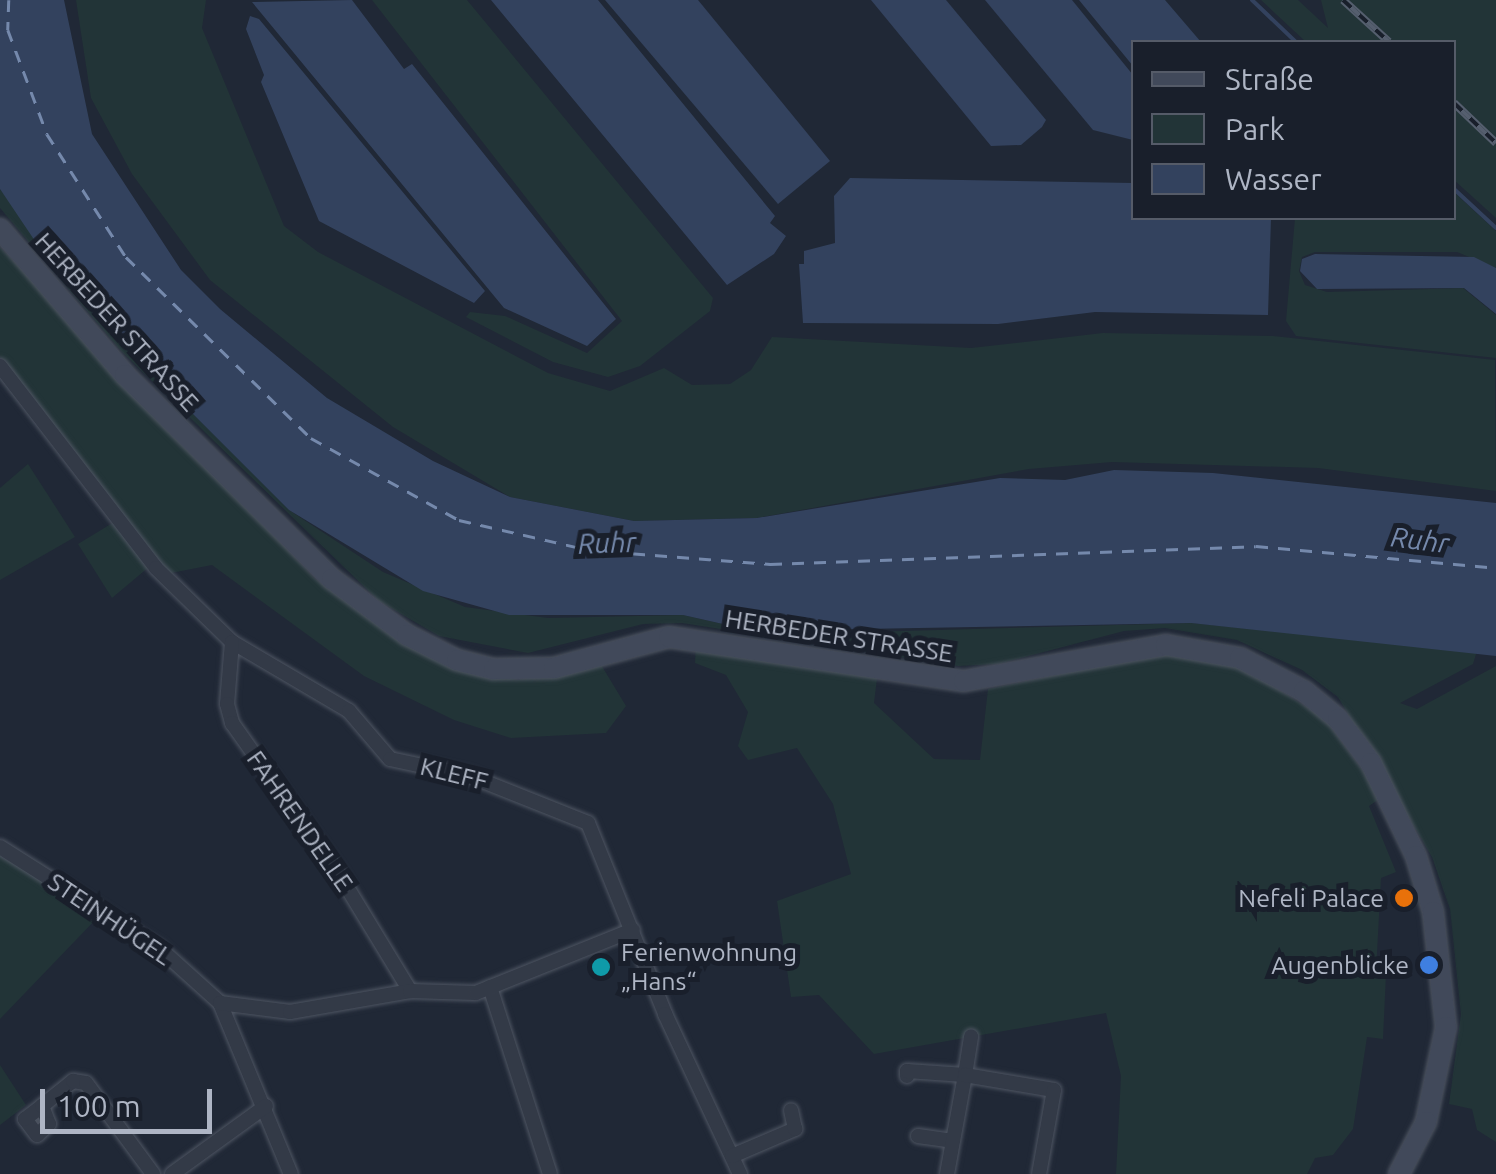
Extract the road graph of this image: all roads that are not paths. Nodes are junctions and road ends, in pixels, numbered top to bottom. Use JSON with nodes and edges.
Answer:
{"nodes":[{"id":1,"x":0,"y":229,"type":"edge"},
{"id":2,"x":0,"y":366,"type":"edge"},
{"id":3,"x":232,"y":642,"type":"junction"},
{"id":4,"x":0,"y":847,"type":"edge"},
{"id":5,"x":633,"y":930,"type":"junction"},
{"id":6,"x":490,"y":988,"type":"junction"},
{"id":7,"x":410,"y":991,"type":"junction"},
{"id":8,"x":220,"y":1002,"type":"junction"},
{"id":9,"x":972,"y":1036,"type":"dead end"},
{"id":10,"x":965,"y":1075,"type":"junction"},
{"id":11,"x":907,"y":1076,"type":"dead end"},
{"id":12,"x":42,"y":1106,"type":"dead end"},
{"id":13,"x":266,"y":1106,"type":"junction"},
{"id":14,"x":791,"y":1110,"type":"dead end"},
{"id":15,"x":918,"y":1136,"type":"dead end"},
{"id":16,"x":953,"y":1141,"type":"junction"},
{"id":17,"x":732,"y":1156,"type":"junction"},
{"id":18,"x":154,"y":1174,"type":"edge"},
{"id":19,"x":172,"y":1174,"type":"edge"},
{"id":20,"x":291,"y":1174,"type":"edge"},
{"id":21,"x":550,"y":1174,"type":"edge"},
{"id":22,"x":740,"y":1174,"type":"edge"},
{"id":23,"x":947,"y":1174,"type":"edge"},
{"id":24,"x":1039,"y":1174,"type":"edge"},
{"id":25,"x":1399,"y":1174,"type":"edge"}],
"edges":[{"from":1,"to":25,"type":"main road","name":"HERBEDER STRASSE"},
{"from":2,"to":3,"type":"street","name":"KLEFF"},
{"from":3,"to":5,"type":"street","name":"KLEFF"},
{"from":3,"to":7,"type":"street","name":"FAHRENDELLE"},
{"from":4,"to":8,"type":"street","name":"STEINHÜGEL"},
{"from":5,"to":6,"type":"street"},
{"from":5,"to":17,"type":"street","name":"KLEFF"},
{"from":6,"to":7,"type":"street"},
{"from":6,"to":21,"type":"street"},
{"from":7,"to":8,"type":"street"},
{"from":8,"to":13,"type":"street","name":"STEINHÜGEL"},
{"from":9,"to":10,"type":"street"},
{"from":10,"to":11,"type":"street"},
{"from":10,"to":16,"type":"street"},
{"from":10,"to":24,"type":"street"},
{"from":12,"to":18,"type":"street"},
{"from":13,"to":19,"type":"street"},
{"from":13,"to":20,"type":"street","name":"STEINHÜGEL"},
{"from":14,"to":17,"type":"street"},
{"from":15,"to":16,"type":"street"},
{"from":16,"to":23,"type":"street"},
{"from":17,"to":22,"type":"street","name":"KLEFF"}]}
